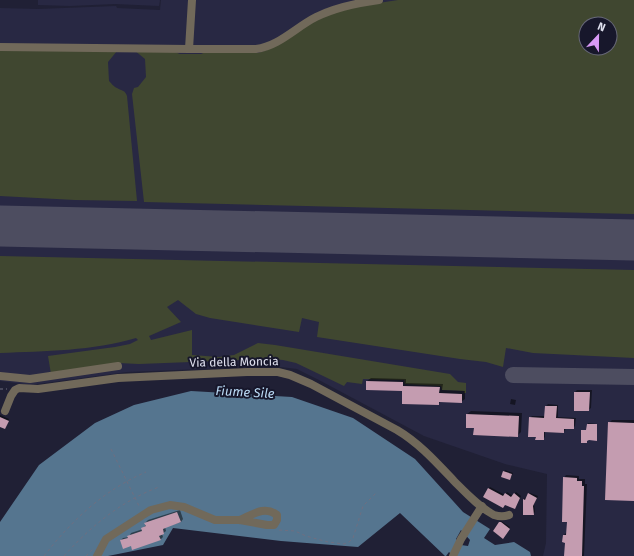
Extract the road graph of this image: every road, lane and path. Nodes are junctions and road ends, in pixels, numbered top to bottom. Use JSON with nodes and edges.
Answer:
{"nodes":[{"id":1,"x":192,"y":0,"type":"edge"},
{"id":2,"x":379,"y":0,"type":"edge"},
{"id":3,"x":0,"y":47,"type":"edge"},
{"id":4,"x":189,"y":49,"type":"junction"},
{"id":5,"x":118,"y":366,"type":"dead end"},
{"id":6,"x":0,"y":376,"type":"edge"},
{"id":7,"x":5,"y":411,"type":"dead end"},
{"id":8,"x":111,"y":449,"type":"dead end"},
{"id":9,"x":146,"y":472,"type":"dead end"},
{"id":10,"x":127,"y":482,"type":"junction"},
{"id":11,"x":159,"y":487,"type":"dead end"},
{"id":12,"x":377,"y":492,"type":"dead end"},
{"id":13,"x":135,"y":497,"type":"junction"},
{"id":14,"x":482,"y":506,"type":"junction"},
{"id":15,"x":141,"y":510,"type":"dead end"},
{"id":16,"x":509,"y":515,"type":"dead end"},
{"id":17,"x":240,"y":520,"type":"junction"},
{"id":18,"x":267,"y":525,"type":"junction"},
{"id":19,"x":44,"y":556,"type":"edge"},
{"id":20,"x":64,"y":556,"type":"edge"},
{"id":21,"x":97,"y":556,"type":"edge"},
{"id":22,"x":453,"y":556,"type":"edge"}],
"edges":[{"from":1,"to":4,"type":"street"},
{"from":2,"to":4,"type":"street"},
{"from":3,"to":4,"type":"street"},
{"from":5,"to":6,"type":"street"},
{"from":7,"to":14,"type":"street","name":"Via della Moncia"},
{"from":8,"to":10,"type":"path"},
{"from":9,"to":10,"type":"path"},
{"from":10,"to":13,"type":"path"},
{"from":10,"to":19,"type":"path"},
{"from":11,"to":13,"type":"path"},
{"from":12,"to":18,"type":"path"},
{"from":13,"to":15,"type":"path"},
{"from":13,"to":20,"type":"path"},
{"from":14,"to":16,"type":"street","name":"Via della Moncia"},
{"from":14,"to":22,"type":"street"},
{"from":17,"to":18,"type":"street"},
{"from":17,"to":18,"type":"street"},
{"from":17,"to":21,"type":"street"}]}
